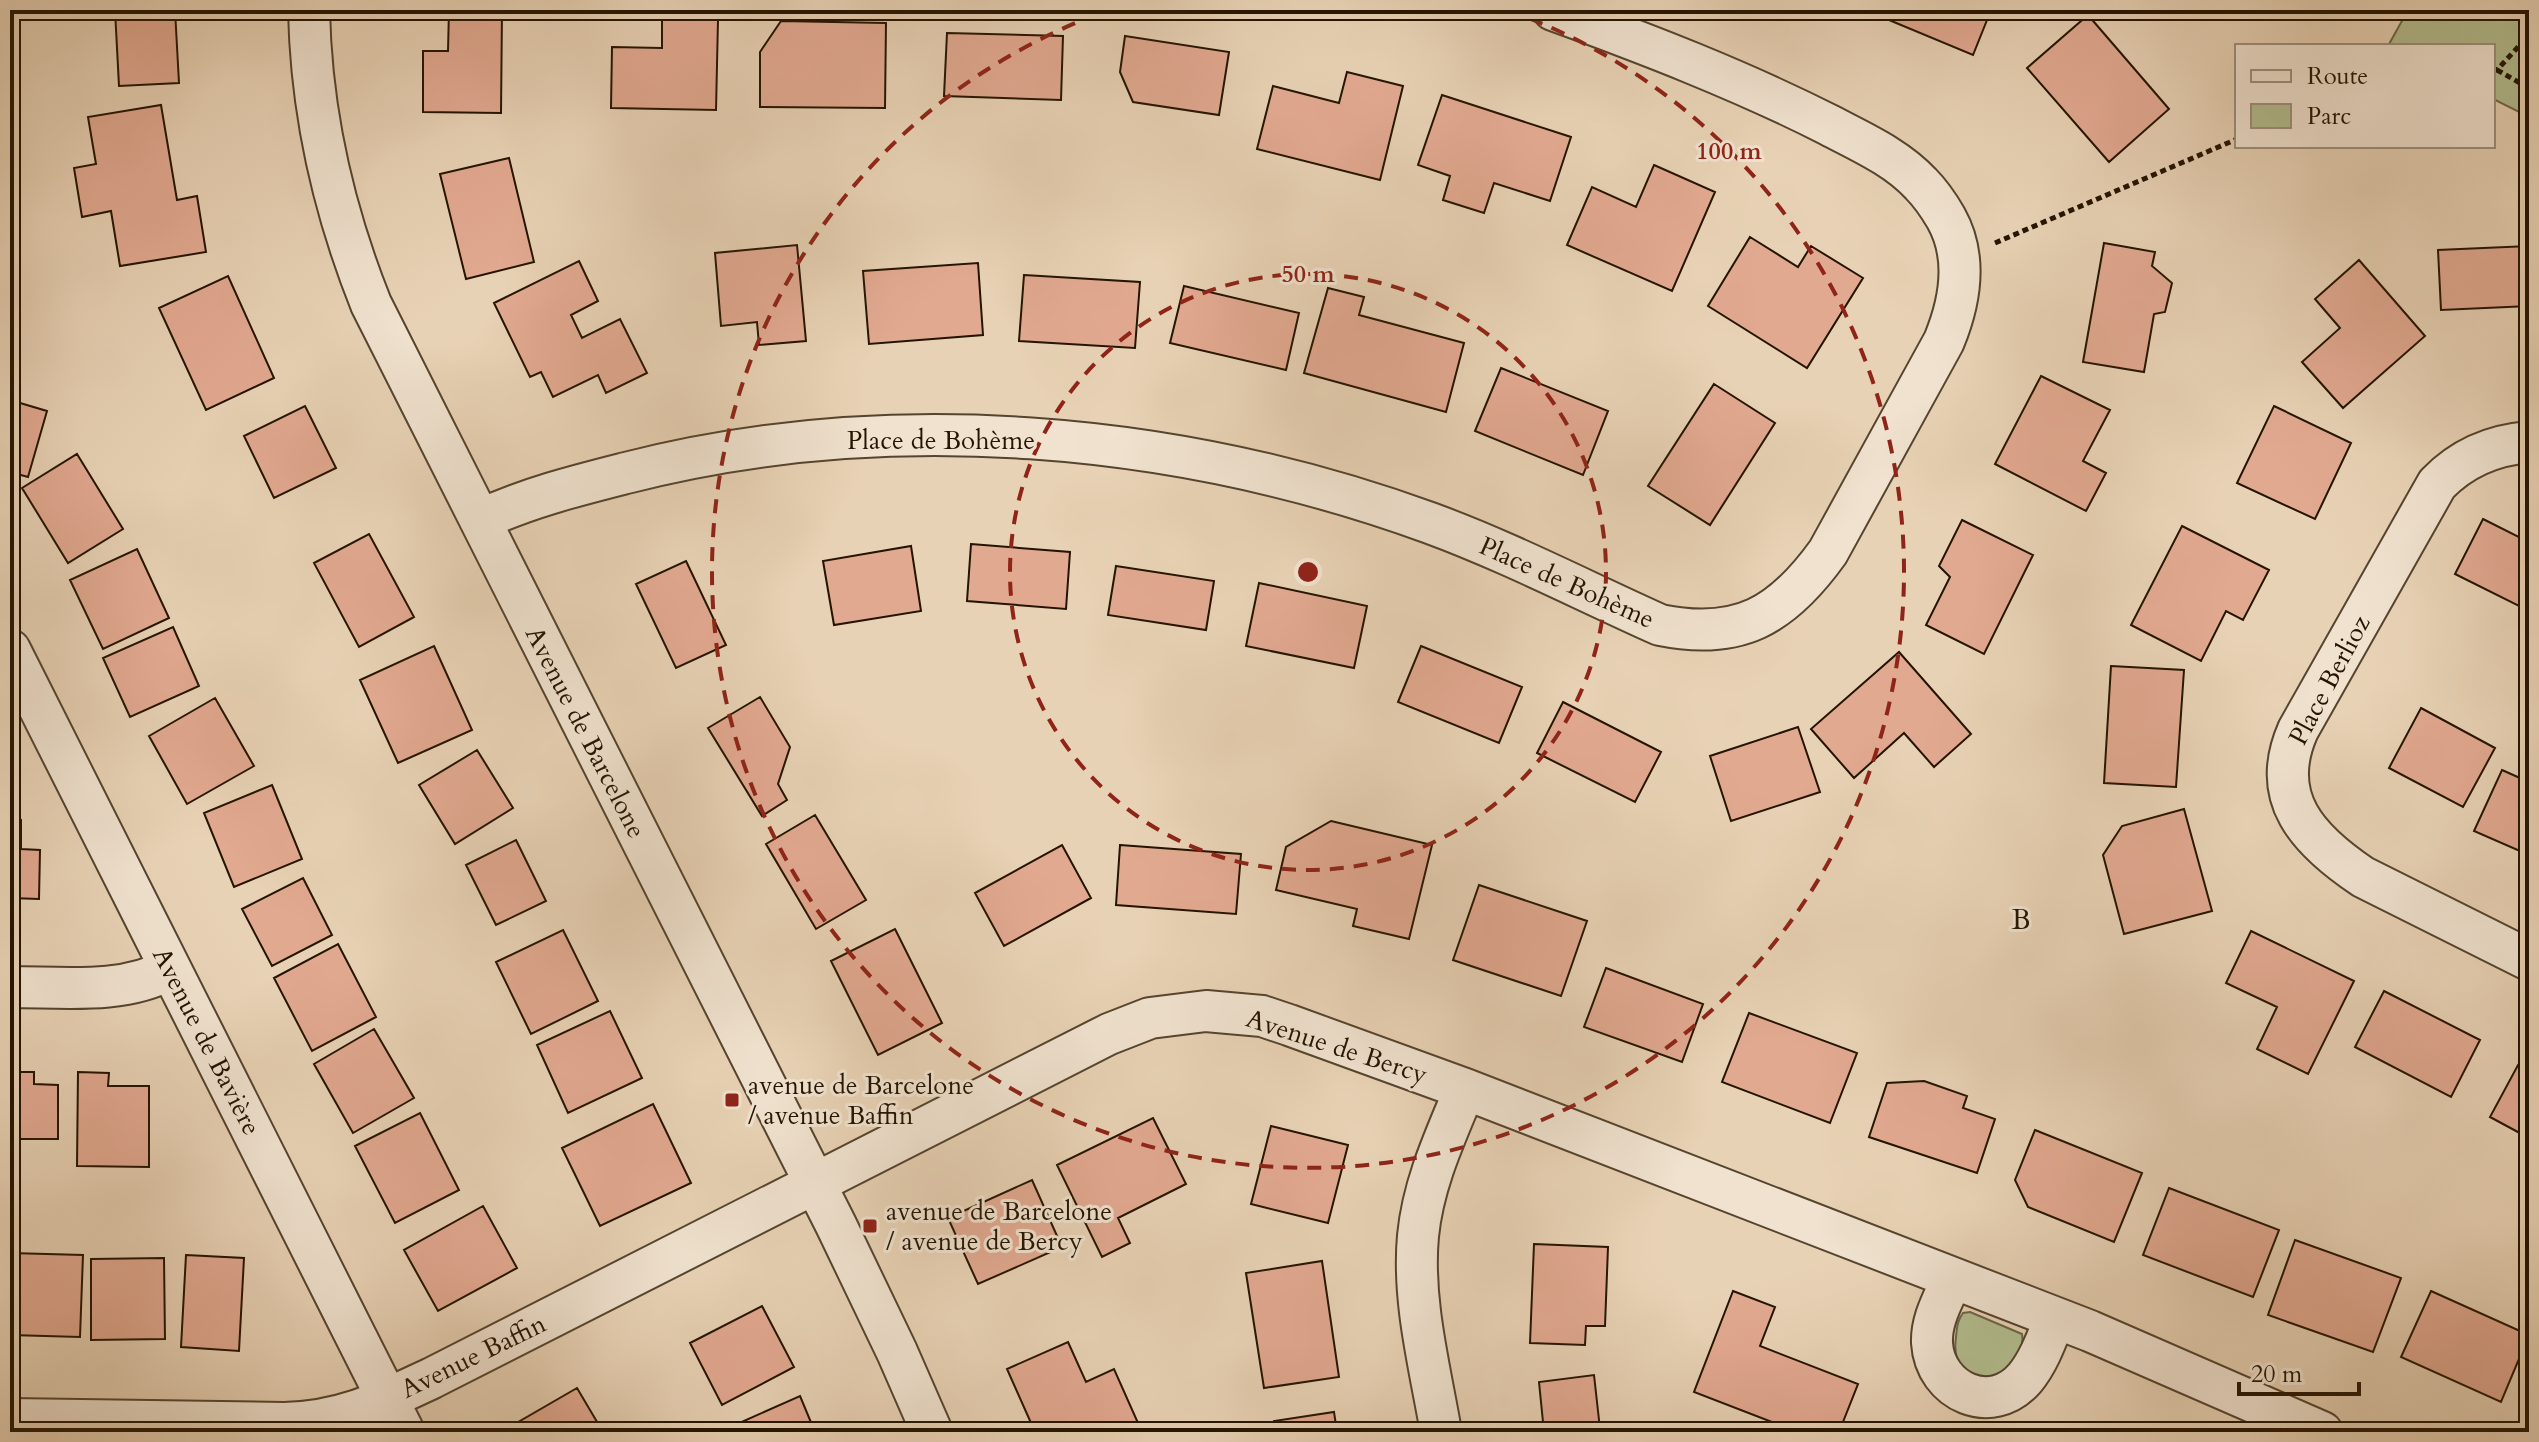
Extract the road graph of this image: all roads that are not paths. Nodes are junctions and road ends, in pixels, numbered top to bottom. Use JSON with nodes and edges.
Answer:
{"nodes":[{"id":1,"x":309,"y":10,"type":"edge"},
{"id":2,"x":1553,"y":10,"type":"edge"},
{"id":3,"x":2529,"y":442,"type":"edge"},
{"id":4,"x":480,"y":520,"type":"junction"},
{"id":5,"x":10,"y":650,"type":"edge"},
{"id":6,"x":2529,"y":960,"type":"edge"},
{"id":7,"x":170,"y":969,"type":"junction"},
{"id":8,"x":10,"y":987,"type":"edge"},
{"id":9,"x":1465,"y":1089,"type":"junction"},
{"id":10,"x":814,"y":1184,"type":"junction"},
{"id":11,"x":1952,"y":1279,"type":"junction"},
{"id":12,"x":2055,"y":1318,"type":"junction"},
{"id":13,"x":396,"y":1415,"type":"edge"},
{"id":14,"x":10,"y":1419,"type":"edge"},
{"id":15,"x":932,"y":1432,"type":"edge"},
{"id":16,"x":1441,"y":1432,"type":"edge"},
{"id":17,"x":2322,"y":1432,"type":"edge"}],
"edges":[{"from":1,"to":4,"type":"street","name":"Avenue de Barcelone"},
{"from":2,"to":4,"type":"street","name":"Place de Bohème"},
{"from":3,"to":6,"type":"street","name":"Place Berlioz"},
{"from":4,"to":10,"type":"street","name":"Avenue de Barcelone"},
{"from":5,"to":7,"type":"street","name":"Avenue de Bavière"},
{"from":7,"to":8,"type":"street"},
{"from":7,"to":13,"type":"street","name":"Avenue de Bavière"},
{"from":9,"to":10,"type":"street","name":"Avenue de Bercy"},
{"from":9,"to":11,"type":"street","name":"Avenue de Bercy"},
{"from":9,"to":16,"type":"street"},
{"from":10,"to":13,"type":"street","name":"Avenue Baffin"},
{"from":10,"to":15,"type":"street","name":"Avenue de Barcelone"},
{"from":11,"to":12,"type":"street","name":"Avenue de Bercy"},
{"from":11,"to":12,"type":"street"},
{"from":12,"to":17,"type":"street","name":"Avenue de Bercy"},
{"from":13,"to":14,"type":"street","name":"Avenue Baffin"}]}
